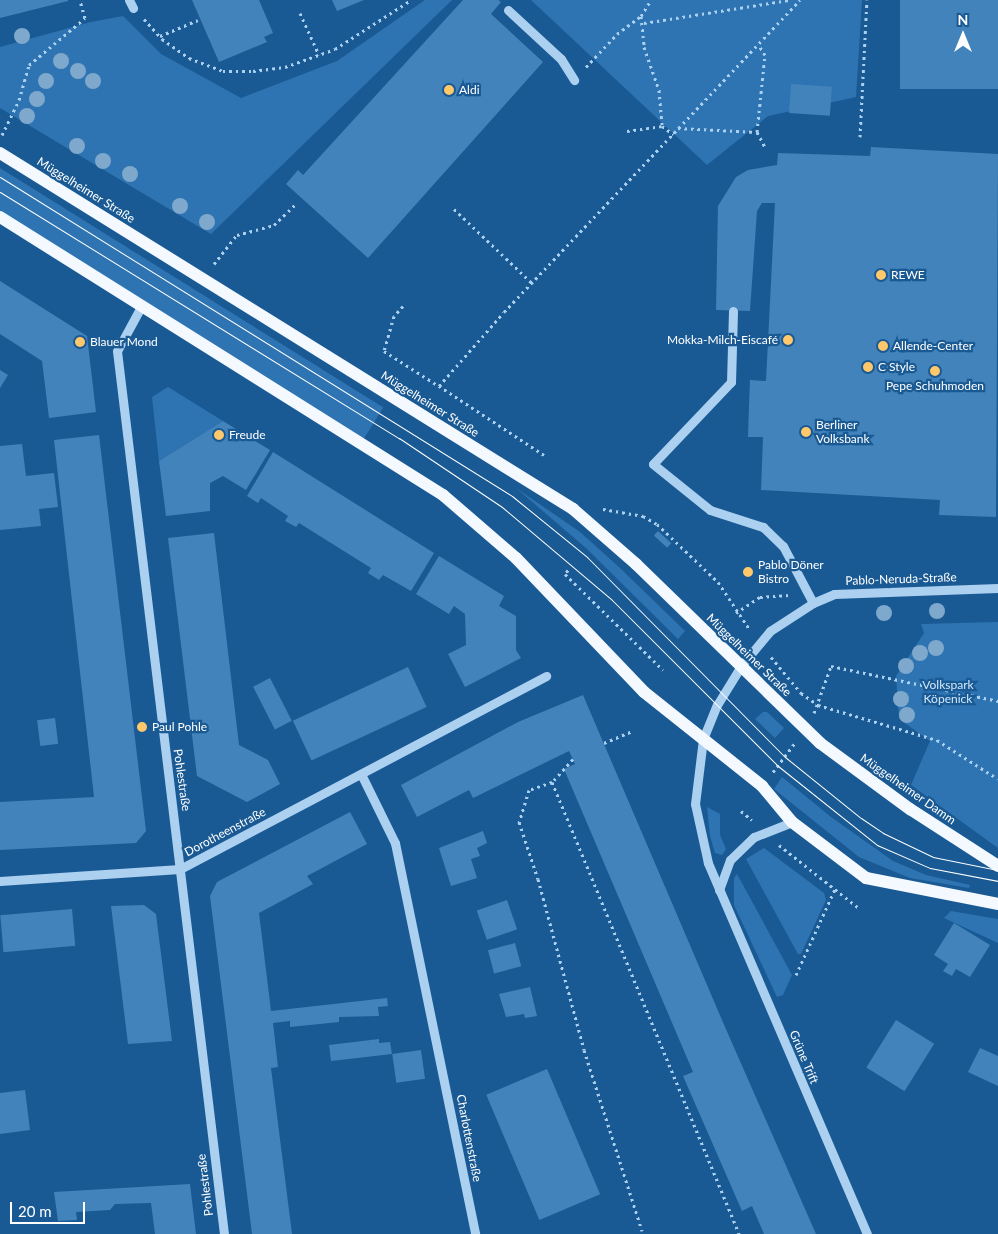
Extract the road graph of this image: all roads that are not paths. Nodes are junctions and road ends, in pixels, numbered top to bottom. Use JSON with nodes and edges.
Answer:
{"nodes":[{"id":1,"x":508,"y":10,"type":"dead end"},
{"id":2,"x":574,"y":80,"type":"road end"},
{"id":3,"x":0,"y":153,"type":"edge"},
{"id":4,"x":0,"y":217,"type":"edge"},
{"id":5,"x":142,"y":305,"type":"junction"},
{"id":6,"x":733,"y":310,"type":"dead end"},
{"id":7,"x":998,"y":588,"type":"edge"},
{"id":8,"x":814,"y":603,"type":"junction"},
{"id":9,"x":740,"y":666,"type":"junction"},
{"id":10,"x":546,"y":676,"type":"dead end"},
{"id":11,"x":806,"y":730,"type":"joint"},
{"id":12,"x":703,"y":739,"type":"junction"},
{"id":13,"x":361,"y":774,"type":"junction"},
{"id":14,"x":792,"y":822,"type":"junction"},
{"id":15,"x":998,"y":866,"type":"edge"},
{"id":16,"x":180,"y":870,"type":"junction"},
{"id":17,"x":0,"y":881,"type":"edge"},
{"id":18,"x":719,"y":890,"type":"junction"},
{"id":19,"x":998,"y":904,"type":"edge"},
{"id":20,"x":224,"y":1234,"type":"edge"},
{"id":21,"x":476,"y":1234,"type":"edge"},
{"id":22,"x":867,"y":1234,"type":"edge"}],
"edges":[{"from":1,"to":2,"type":"street"},
{"from":3,"to":9,"type":"main road","name":"Müggelheimer Straße"},
{"from":4,"to":5,"type":"main road"},
{"from":5,"to":12,"type":"main road"},
{"from":5,"to":16,"type":"street","name":"Pohlestraße"},
{"from":6,"to":8,"type":"street"},
{"from":7,"to":8,"type":"street","name":"Pablo-Neruda-Straße"},
{"from":8,"to":9,"type":"street","name":"Pablo-Neruda-Straße"},
{"from":9,"to":11,"type":"main road","name":"Müggelheimer Straße"},
{"from":9,"to":12,"type":"street","name":"Pablo-Neruda-Straße"},
{"from":10,"to":13,"type":"street","name":"Dorotheenstraße"},
{"from":11,"to":15,"type":"main road","name":"Müggelheimer Damm"},
{"from":12,"to":14,"type":"main road"},
{"from":12,"to":18,"type":"street","name":"Grüne Trift"},
{"from":13,"to":16,"type":"street","name":"Dorotheenstraße"},
{"from":13,"to":21,"type":"street","name":"Charlottenstraße"},
{"from":14,"to":18,"type":"street"},
{"from":14,"to":19,"type":"main road"},
{"from":16,"to":17,"type":"street","name":"Dorotheenstraße"},
{"from":16,"to":20,"type":"street","name":"Pohlestraße"},
{"from":18,"to":22,"type":"street","name":"Grüne Trift"}]}
